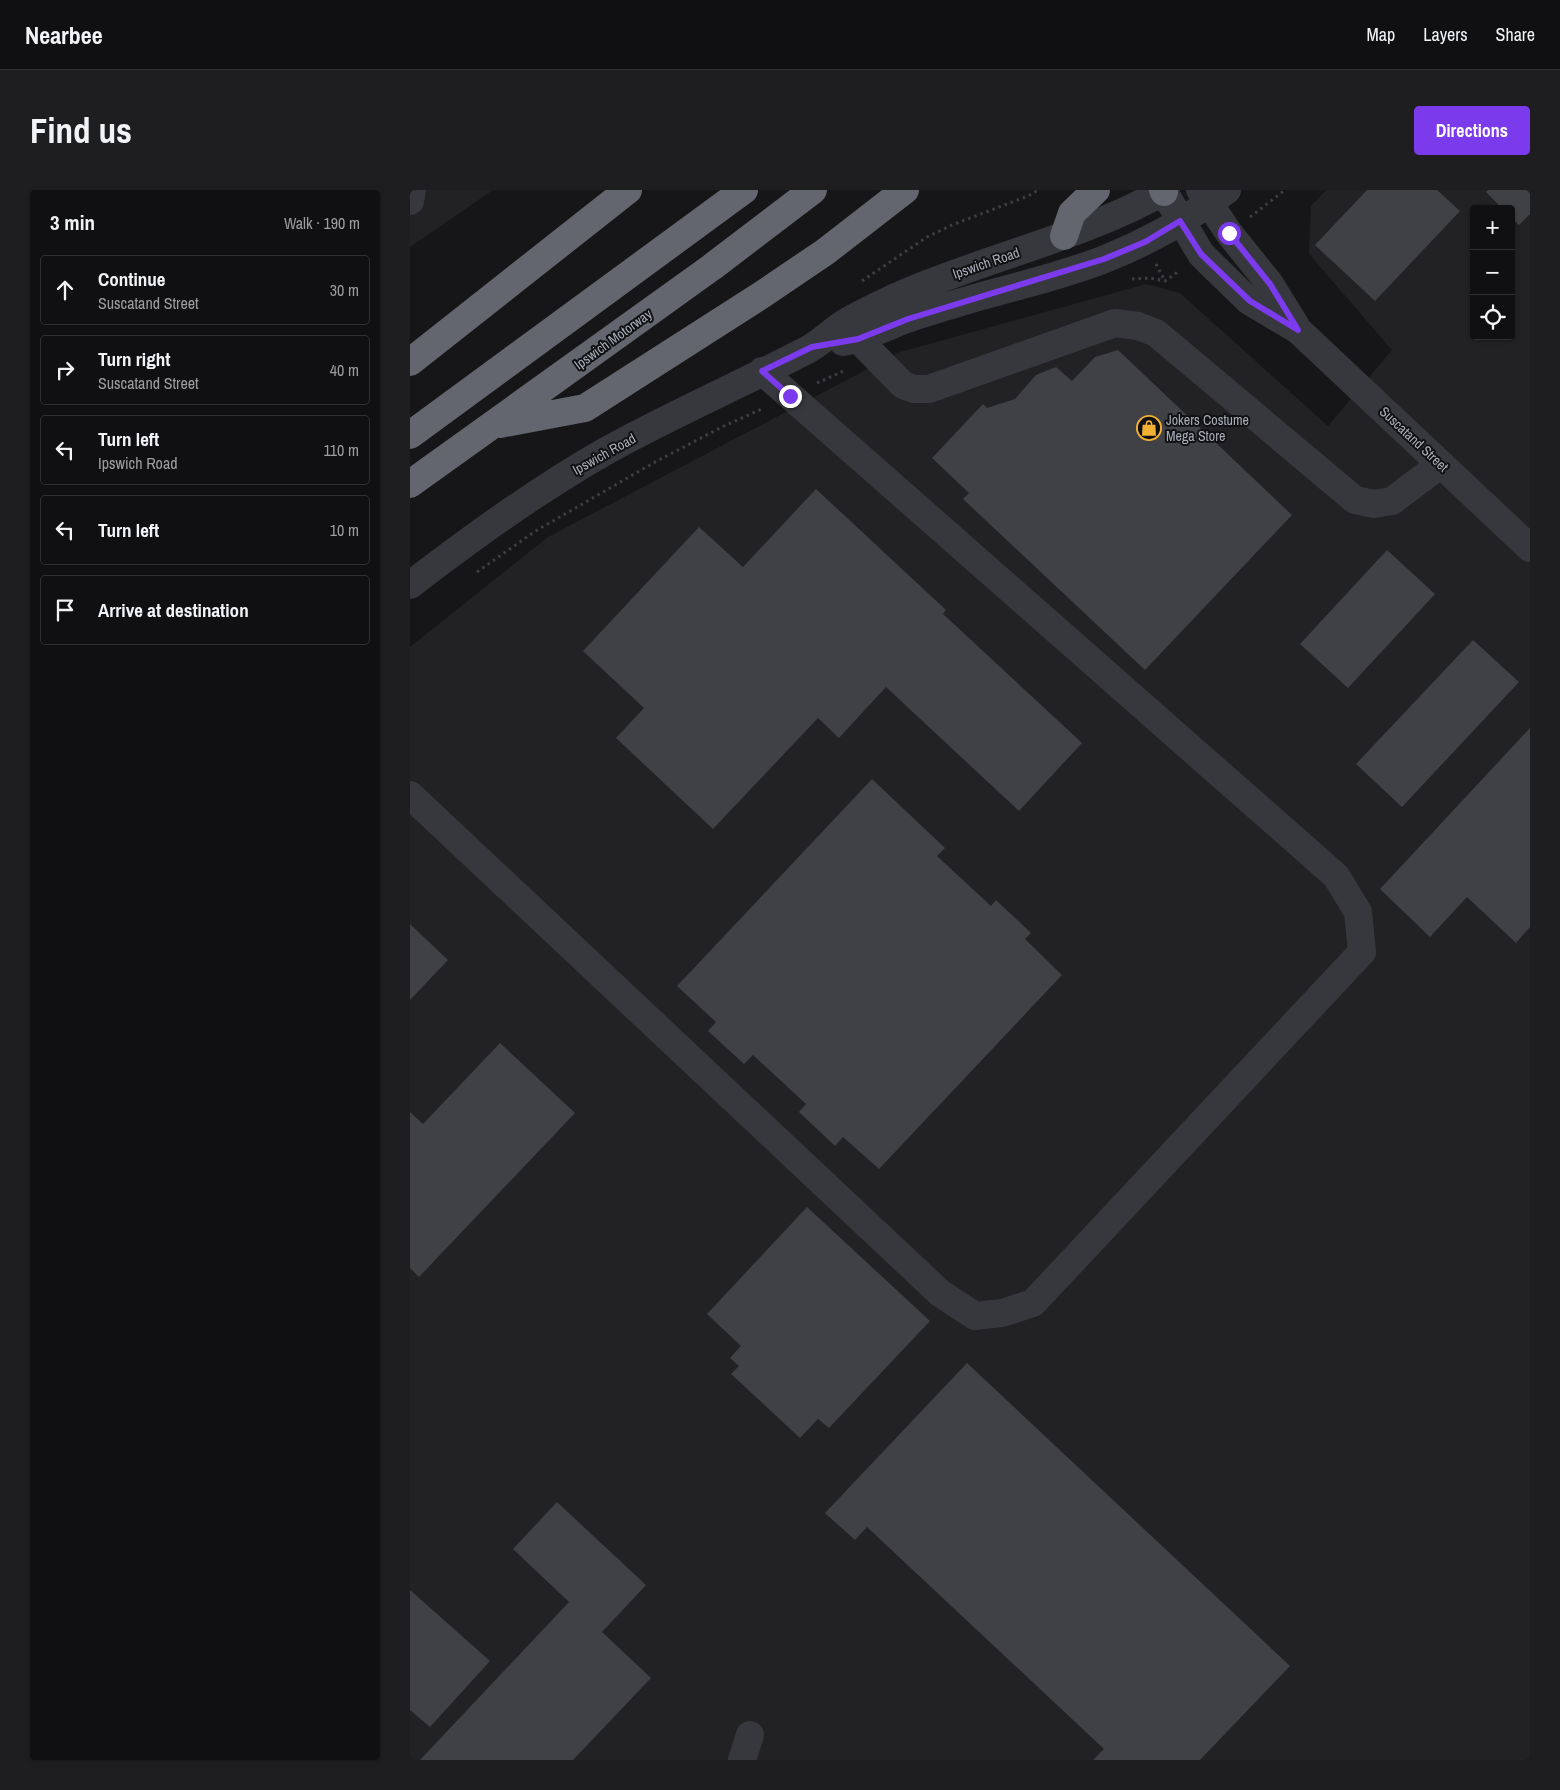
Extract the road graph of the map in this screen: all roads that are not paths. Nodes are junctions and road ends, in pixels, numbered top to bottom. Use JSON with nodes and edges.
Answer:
{"nodes":[{"id":1,"x":412,"y":190,"type":"edge"},
{"id":2,"x":628,"y":190,"type":"edge"},
{"id":3,"x":744,"y":190,"type":"edge"},
{"id":4,"x":813,"y":190,"type":"edge"},
{"id":5,"x":905,"y":190,"type":"edge"},
{"id":6,"x":1096,"y":190,"type":"edge"},
{"id":7,"x":1164,"y":190,"type":"edge"},
{"id":8,"x":1212,"y":195,"type":"edge"},
{"id":9,"x":410,"y":201,"type":"edge"},
{"id":10,"x":1180,"y":221,"type":"junction"},
{"id":11,"x":1064,"y":236,"type":"junction"},
{"id":12,"x":1298,"y":330,"type":"junction"},
{"id":13,"x":858,"y":339,"type":"junction"},
{"id":14,"x":812,"y":347,"type":"junction"},
{"id":15,"x":410,"y":362,"type":"edge"},
{"id":16,"x":762,"y":371,"type":"junction"},
{"id":17,"x":493,"y":425,"type":"junction"},
{"id":18,"x":410,"y":435,"type":"edge"},
{"id":19,"x":1441,"y":464,"type":"junction"},
{"id":20,"x":410,"y":484,"type":"edge"},
{"id":21,"x":1530,"y":548,"type":"edge"},
{"id":22,"x":410,"y":585,"type":"edge"},
{"id":23,"x":410,"y":795,"type":"edge"}],
"edges":[{"from":1,"to":9,"type":"street"},
{"from":2,"to":15,"type":"highway"},
{"from":3,"to":18,"type":"highway"},
{"from":4,"to":17,"type":"highway","name":"Ipswich Motorway"},
{"from":5,"to":17,"type":"highway"},
{"from":6,"to":11,"type":"highway"},
{"from":7,"to":10,"type":"street","name":"Suscatand Street"},
{"from":7,"to":11,"type":"street","name":"Ipswich Road"},
{"from":8,"to":10,"type":"street","name":"Ipswich Road"},
{"from":8,"to":12,"type":"street","name":"Suscatand Street"},
{"from":10,"to":12,"type":"street","name":"Suscatand Street"},
{"from":10,"to":13,"type":"street","name":"Ipswich Road"},
{"from":11,"to":14,"type":"street","name":"Ipswich Road"},
{"from":12,"to":19,"type":"street","name":"Suscatand Street"},
{"from":13,"to":14,"type":"street","name":"Ipswich Road"},
{"from":13,"to":19,"type":"street"},
{"from":14,"to":16,"type":"street","name":"Ipswich Road"},
{"from":16,"to":22,"type":"street","name":"Ipswich Road"},
{"from":16,"to":23,"type":"street"},
{"from":17,"to":20,"type":"highway","name":"Ipswich Motorway"},
{"from":19,"to":21,"type":"street","name":"Suscatand Street"}]}
